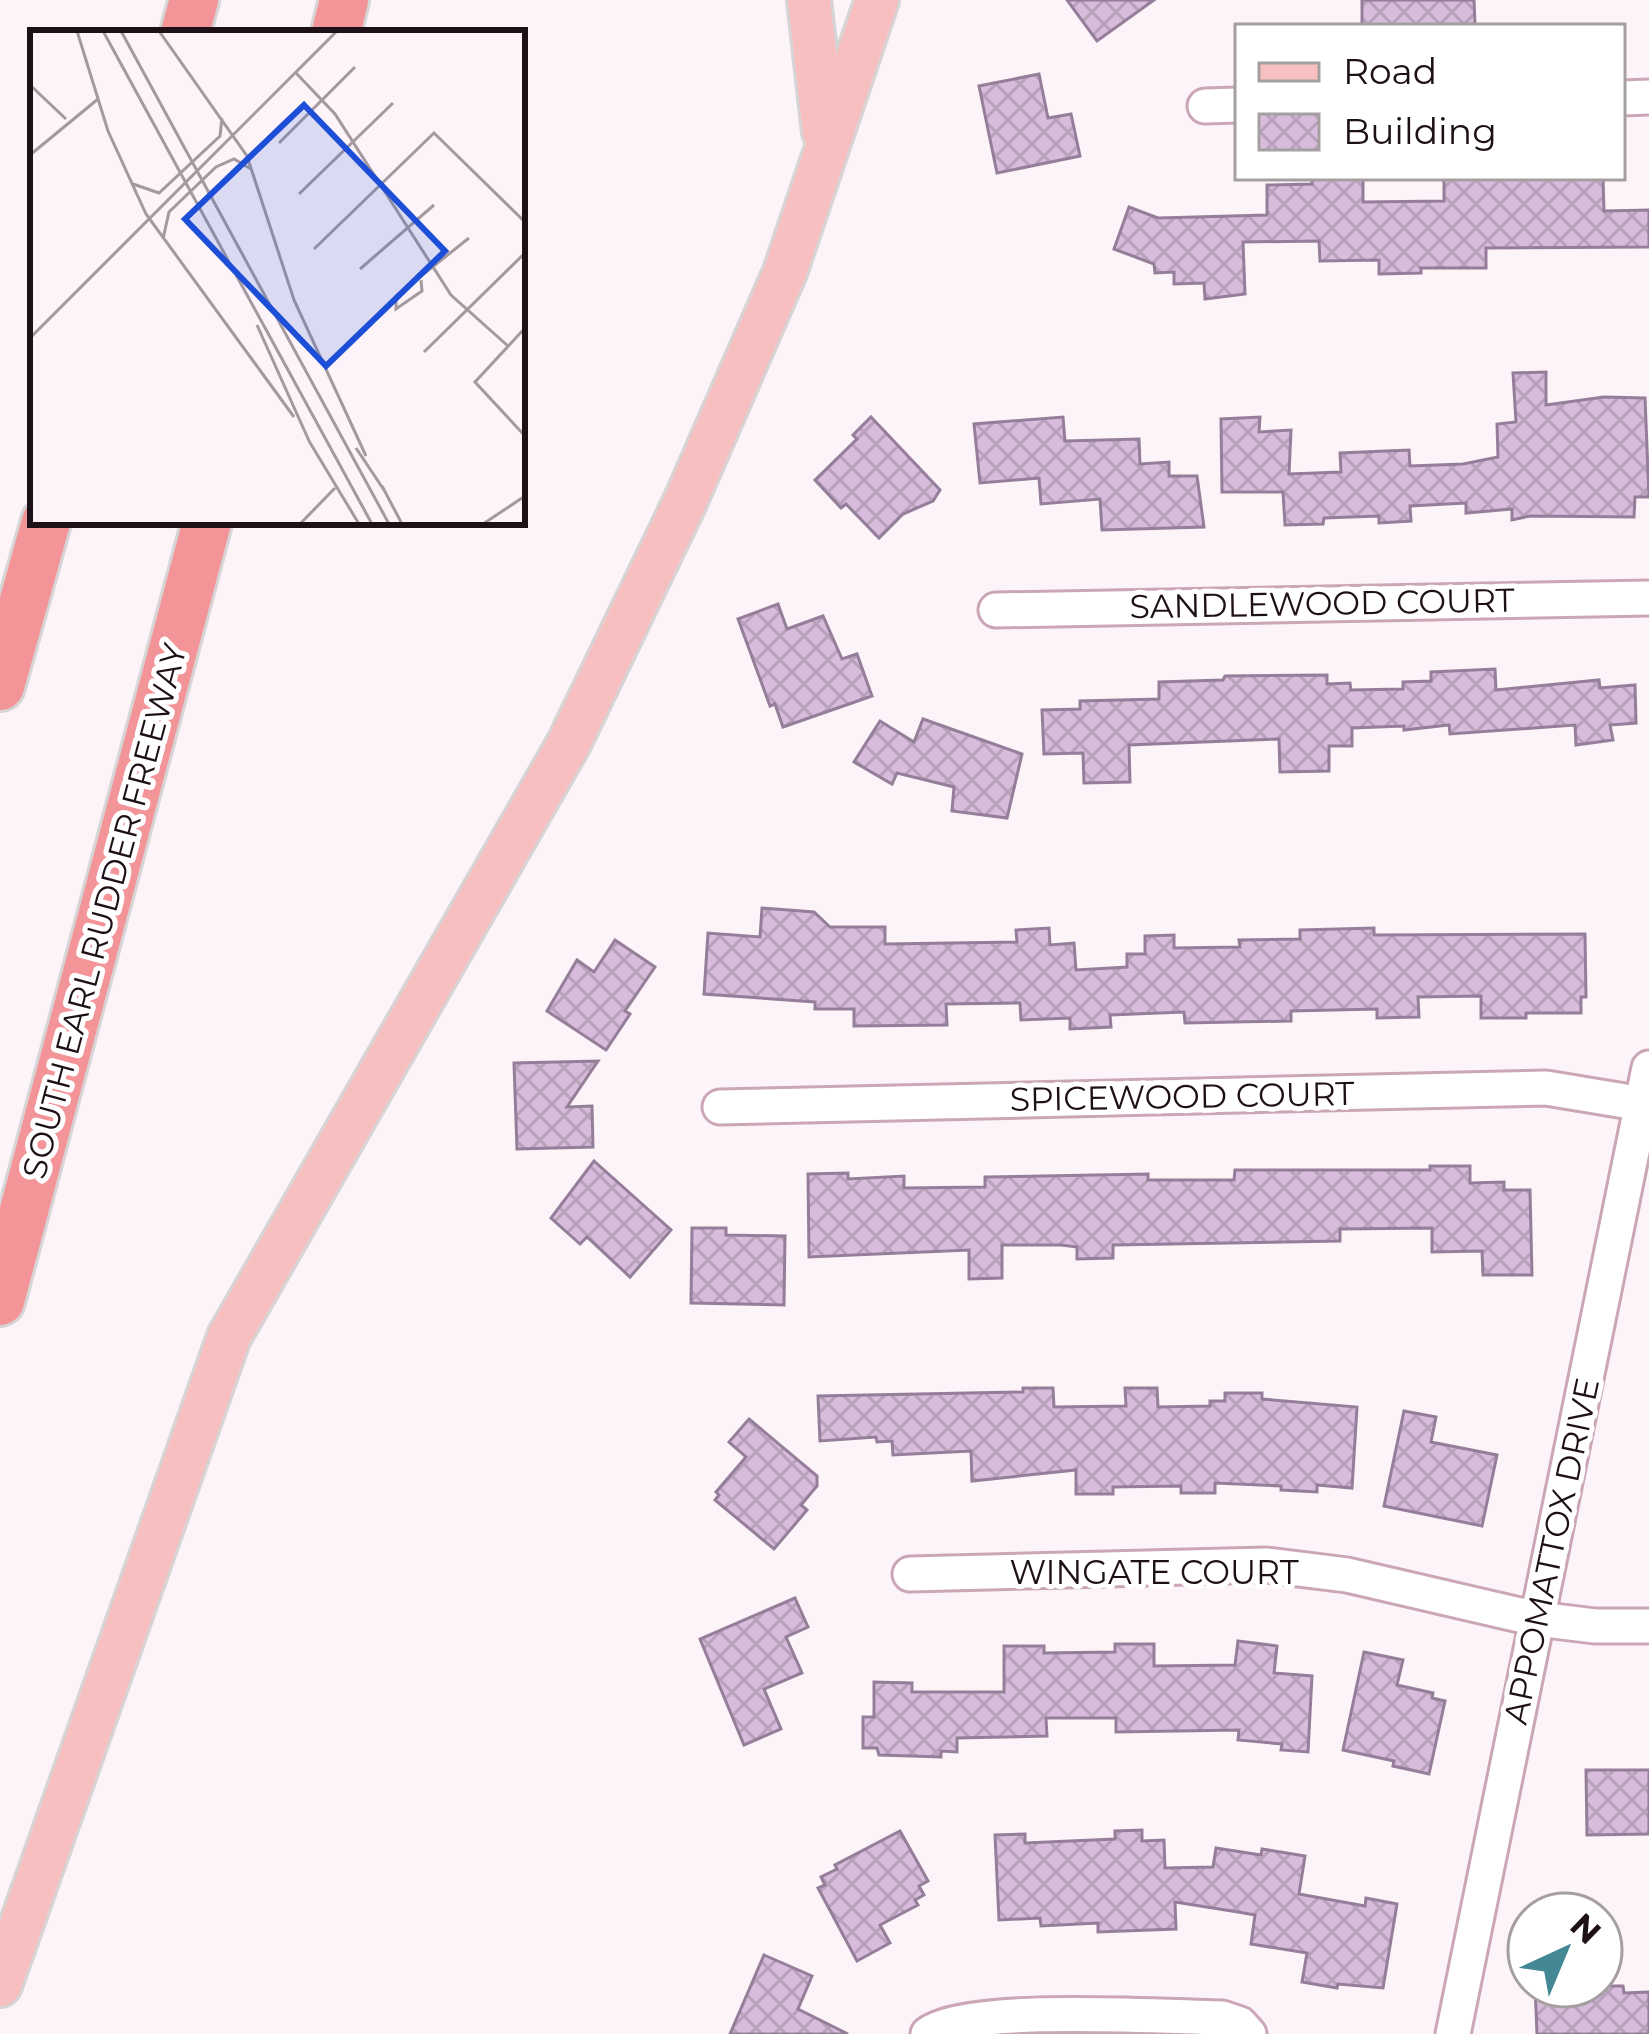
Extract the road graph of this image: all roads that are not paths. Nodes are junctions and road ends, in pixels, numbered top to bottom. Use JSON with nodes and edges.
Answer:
{"nodes":[{"id":1,"x":194,"y":0,"type":"edge"},
{"id":2,"x":344,"y":0,"type":"edge"},
{"id":3,"x":809,"y":0,"type":"edge"},
{"id":4,"x":877,"y":0,"type":"edge"},
{"id":5,"x":186,"y":30,"type":"edge"},
{"id":6,"x":337,"y":30,"type":"edge"},
{"id":7,"x":826,"y":151,"type":"junction"},
{"id":8,"x":45,"y":525,"type":"edge"},
{"id":9,"x":206,"y":525,"type":"edge"},
{"id":10,"x":1649,"y":598,"type":"edge"},
{"id":11,"x":996,"y":610,"type":"dead end"},
{"id":12,"x":0,"y":686,"type":"edge"},
{"id":13,"x":1649,"y":1068,"type":"edge"},
{"id":14,"x":1646,"y":1105,"type":"edge"},
{"id":15,"x":720,"y":1107,"type":"dead end"},
{"id":16,"x":0,"y":1301,"type":"edge"},
{"id":17,"x":910,"y":1574,"type":"dead end"},
{"id":18,"x":1537,"y":1619,"type":"junction"},
{"id":19,"x":1649,"y":1626,"type":"edge"},
{"id":20,"x":0,"y":1985,"type":"edge"},
{"id":21,"x":928,"y":2034,"type":"edge"},
{"id":22,"x":1249,"y":2034,"type":"edge"},
{"id":23,"x":1453,"y":2034,"type":"edge"}],
"edges":[{"from":1,"to":5,"type":"highway"},
{"from":2,"to":6,"type":"highway"},
{"from":3,"to":7,"type":"main road"},
{"from":4,"to":7,"type":"main road"},
{"from":7,"to":20,"type":"main road"},
{"from":8,"to":12,"type":"highway"},
{"from":9,"to":16,"type":"highway","name":"SOUTH EARL RUDDER FREEWAY"},
{"from":10,"to":11,"type":"street","name":"SANDLEWOOD COURT"},
{"from":13,"to":14,"type":"street","name":"APPOMATTOX DRIVE"},
{"from":14,"to":15,"type":"street","name":"SPICEWOOD COURT"},
{"from":14,"to":18,"type":"street","name":"APPOMATTOX DRIVE"},
{"from":17,"to":18,"type":"street","name":"WINGATE COURT"},
{"from":18,"to":19,"type":"street","name":"WINGATE COURT"},
{"from":18,"to":23,"type":"street","name":"APPOMATTOX DRIVE"},
{"from":21,"to":22,"type":"street"}]}
